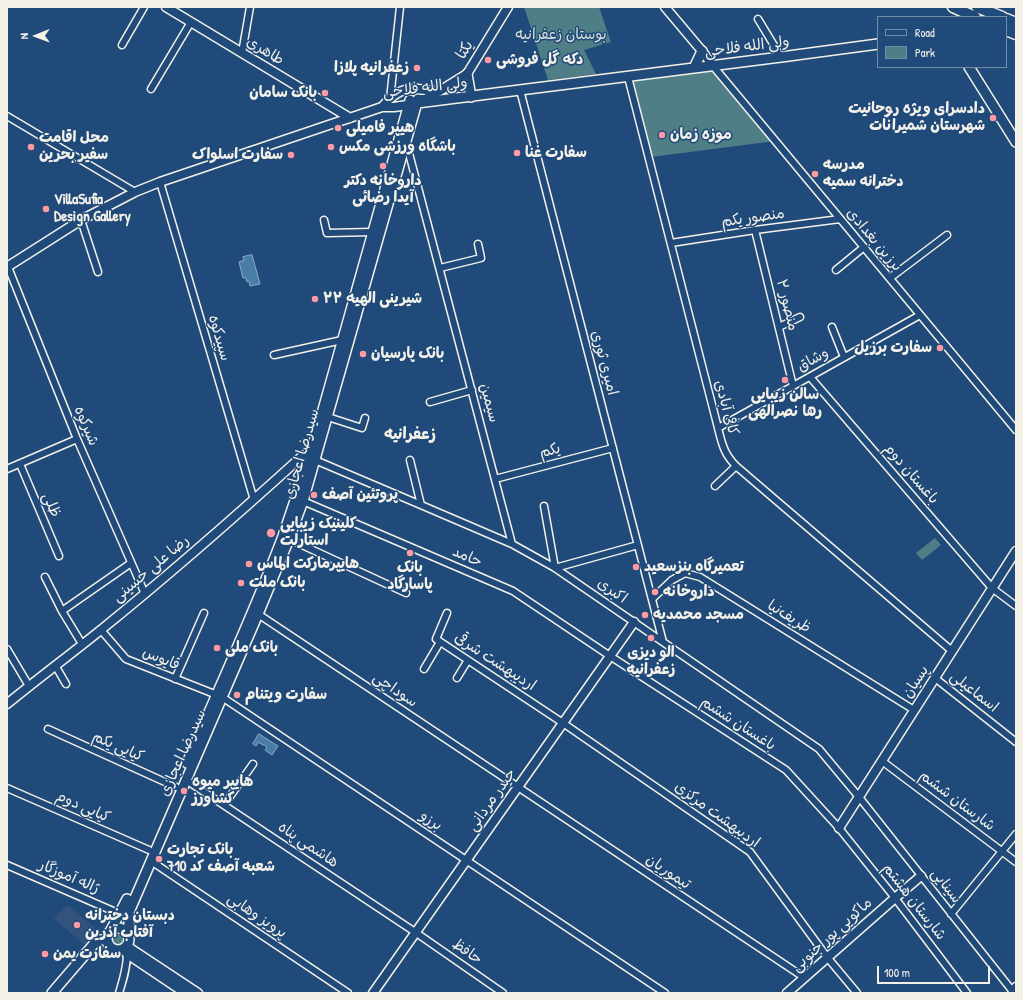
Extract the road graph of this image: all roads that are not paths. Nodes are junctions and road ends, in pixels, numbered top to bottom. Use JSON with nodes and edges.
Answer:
{"nodes":[{"id":1,"x":144,"y":7,"type":"edge"},
{"id":2,"x":166,"y":7,"type":"edge"},
{"id":3,"x":250,"y":7,"type":"edge"},
{"id":4,"x":400,"y":7,"type":"edge"},
{"id":5,"x":508,"y":7,"type":"edge"},
{"id":6,"x":665,"y":7,"type":"edge"},
{"id":7,"x":953,"y":7,"type":"edge"},
{"id":8,"x":977,"y":7,"type":"edge"},
{"id":9,"x":990,"y":15,"type":"edge"},
{"id":10,"x":973,"y":16,"type":"edge"},
{"id":11,"x":758,"y":19,"type":"dead end"},
{"id":12,"x":192,"y":22,"type":"junction"},
{"id":13,"x":877,"y":44,"type":"edge"},
{"id":14,"x":122,"y":45,"type":"dead end"},
{"id":15,"x":702,"y":51,"type":"junction"},
{"id":16,"x":242,"y":53,"type":"junction"},
{"id":17,"x":781,"y":57,"type":"junction"},
{"id":18,"x":713,"y":66,"type":"junction"},
{"id":19,"x":694,"y":68,"type":"junction"},
{"id":20,"x":969,"y":68,"type":"edge"},
{"id":21,"x":467,"y":74,"type":"junction"},
{"id":22,"x":628,"y":77,"type":"junction"},
{"id":23,"x":151,"y":89,"type":"dead end"},
{"id":24,"x":520,"y":90,"type":"junction"},
{"id":25,"x":438,"y":92,"type":"junction"},
{"id":26,"x":471,"y":96,"type":"junction"},
{"id":27,"x":413,"y":102,"type":"junction"},
{"id":28,"x":386,"y":103,"type":"junction"},
{"id":29,"x":7,"y":116,"type":"edge"},
{"id":30,"x":350,"y":118,"type":"junction"},
{"id":31,"x":406,"y":142,"type":"junction"},
{"id":32,"x":1016,"y":142,"type":"edge"},
{"id":33,"x":160,"y":182,"type":"junction"},
{"id":34,"x":135,"y":192,"type":"junction"},
{"id":35,"x":840,"y":218,"type":"junction"},
{"id":36,"x":81,"y":220,"type":"junction"},
{"id":37,"x":324,"y":220,"type":"dead end"},
{"id":38,"x":755,"y":230,"type":"junction"},
{"id":39,"x":372,"y":232,"type":"junction"},
{"id":40,"x":947,"y":235,"type":"dead end"},
{"id":41,"x":478,"y":244,"type":"dead end"},
{"id":42,"x":671,"y":244,"type":"junction"},
{"id":43,"x":864,"y":248,"type":"junction"},
{"id":44,"x":7,"y":267,"type":"edge"},
{"id":45,"x":440,"y":268,"type":"junction"},
{"id":46,"x":836,"y":270,"type":"dead end"},
{"id":47,"x":98,"y":272,"type":"dead end"},
{"id":48,"x":890,"y":278,"type":"junction"},
{"id":49,"x":920,"y":315,"type":"junction"},
{"id":50,"x":800,"y":317,"type":"dead end"},
{"id":51,"x":779,"y":327,"type":"junction"},
{"id":52,"x":832,"y":327,"type":"dead end"},
{"id":53,"x":342,"y":340,"type":"junction"},
{"id":54,"x":274,"y":355,"type":"dead end"},
{"id":55,"x":844,"y":357,"type":"junction"},
{"id":56,"x":810,"y":377,"type":"junction"},
{"id":57,"x":794,"y":386,"type":"junction"},
{"id":58,"x":472,"y":390,"type":"junction"},
{"id":59,"x":430,"y":402,"type":"dead end"},
{"id":60,"x":328,"y":417,"type":"junction"},
{"id":61,"x":365,"y":418,"type":"dead end"},
{"id":62,"x":718,"y":428,"type":"junction"},
{"id":63,"x":1016,"y":430,"type":"edge"},
{"id":64,"x":77,"y":439,"type":"junction"},
{"id":65,"x":612,"y":448,"type":"junction"},
{"id":66,"x":312,"y":458,"type":"junction"},
{"id":67,"x":410,"y":460,"type":"dead end"},
{"id":68,"x":20,"y":464,"type":"junction"},
{"id":69,"x":736,"y":466,"type":"junction"},
{"id":70,"x":7,"y":469,"type":"edge"},
{"id":71,"x":495,"y":479,"type":"junction"},
{"id":72,"x":715,"y":486,"type":"dead end"},
{"id":73,"x":254,"y":500,"type":"junction"},
{"id":74,"x":303,"y":502,"type":"junction"},
{"id":75,"x":422,"y":505,"type":"junction"},
{"id":76,"x":544,"y":506,"type":"dead end"},
{"id":77,"x":289,"y":540,"type":"junction"},
{"id":78,"x":512,"y":544,"type":"junction"},
{"id":79,"x":638,"y":545,"type":"junction"},
{"id":80,"x":1016,"y":551,"type":"edge"},
{"id":81,"x":59,"y":556,"type":"dead end"},
{"id":82,"x":131,"y":563,"type":"junction"},
{"id":83,"x":555,"y":568,"type":"junction"},
{"id":84,"x":45,"y":577,"type":"dead end"},
{"id":85,"x":992,"y":588,"type":"junction"},
{"id":86,"x":406,"y":593,"type":"dead end"},
{"id":87,"x":145,"y":594,"type":"junction"},
{"id":88,"x":652,"y":599,"type":"junction"},
{"id":89,"x":1016,"y":606,"type":"edge"},
{"id":90,"x":62,"y":611,"type":"junction"},
{"id":91,"x":204,"y":613,"type":"dead end"},
{"id":92,"x":447,"y":613,"type":"dead end"},
{"id":93,"x":258,"y":614,"type":"junction"},
{"id":94,"x":634,"y":622,"type":"junction"},
{"id":95,"x":101,"y":630,"type":"junction"},
{"id":96,"x":440,"y":642,"type":"junction"},
{"id":97,"x":663,"y":642,"type":"junction"},
{"id":98,"x":82,"y":644,"type":"junction"},
{"id":99,"x":7,"y":649,"type":"edge"},
{"id":100,"x":952,"y":651,"type":"junction"},
{"id":101,"x":610,"y":656,"type":"junction"},
{"id":102,"x":468,"y":660,"type":"junction"},
{"id":103,"x":55,"y":665,"type":"junction"},
{"id":104,"x":424,"y":669,"type":"dead end"},
{"id":105,"x":457,"y":678,"type":"dead end"},
{"id":106,"x":935,"y":678,"type":"junction"},
{"id":107,"x":175,"y":679,"type":"junction"},
{"id":108,"x":66,"y":684,"type":"dead end"},
{"id":109,"x":29,"y":686,"type":"junction"},
{"id":110,"x":219,"y":696,"type":"junction"},
{"id":111,"x":7,"y":704,"type":"edge"},
{"id":112,"x":914,"y":710,"type":"junction"},
{"id":113,"x":563,"y":723,"type":"junction"},
{"id":114,"x":48,"y":729,"type":"dead end"},
{"id":115,"x":1016,"y":742,"type":"edge"},
{"id":116,"x":882,"y":761,"type":"junction"},
{"id":117,"x":253,"y":764,"type":"dead end"},
{"id":118,"x":186,"y":780,"type":"junction"},
{"id":119,"x":176,"y":787,"type":"junction"},
{"id":120,"x":518,"y":787,"type":"junction"},
{"id":121,"x":7,"y":788,"type":"edge"},
{"id":122,"x":859,"y":797,"type":"junction"},
{"id":123,"x":224,"y":805,"type":"junction"},
{"id":124,"x":839,"y":828,"type":"junction"},
{"id":125,"x":1016,"y":834,"type":"edge"},
{"id":126,"x":149,"y":850,"type":"junction"},
{"id":127,"x":1002,"y":851,"type":"junction"},
{"id":128,"x":466,"y":860,"type":"junction"},
{"id":129,"x":151,"y":861,"type":"junction"},
{"id":130,"x":1016,"y":862,"type":"edge"},
{"id":131,"x":7,"y":865,"type":"edge"},
{"id":132,"x":922,"y":876,"type":"junction"},
{"id":133,"x":895,"y":898,"type":"junction"},
{"id":134,"x":120,"y":914,"type":"junction"},
{"id":135,"x":951,"y":914,"type":"junction"},
{"id":136,"x":111,"y":930,"type":"junction"},
{"id":137,"x":416,"y":932,"type":"junction"},
{"id":138,"x":107,"y":940,"type":"junction"},
{"id":139,"x":126,"y":946,"type":"junction"},
{"id":140,"x":827,"y":957,"type":"junction"},
{"id":141,"x":805,"y":978,"type":"junction"},
{"id":142,"x":1013,"y":991,"type":"edge"},
{"id":143,"x":52,"y":993,"type":"edge"},
{"id":144,"x":119,"y":993,"type":"edge"},
{"id":145,"x":185,"y":993,"type":"edge"},
{"id":146,"x":198,"y":993,"type":"edge"},
{"id":147,"x":348,"y":993,"type":"edge"},
{"id":148,"x":373,"y":993,"type":"edge"},
{"id":149,"x":503,"y":993,"type":"edge"},
{"id":150,"x":666,"y":993,"type":"edge"},
{"id":151,"x":787,"y":993,"type":"edge"},
{"id":152,"x":857,"y":993,"type":"edge"},
{"id":153,"x":967,"y":993,"type":"edge"}],
"edges":[{"from":1,"to":14,"type":"street"},
{"from":2,"to":12,"type":"street","name":"طاهری"},
{"from":3,"to":16,"type":"street"},
{"from":4,"to":28,"type":"street"},
{"from":5,"to":21,"type":"street","name":"یکتا"},
{"from":6,"to":15,"type":"street"},
{"from":7,"to":10,"type":"main road"},
{"from":8,"to":9,"type":"main road"},
{"from":11,"to":17,"type":"street"},
{"from":12,"to":16,"type":"street","name":"طاهری"},
{"from":12,"to":23,"type":"street"},
{"from":13,"to":17,"type":"main road","name":"ولی‌ الله فلاحی"},
{"from":15,"to":18,"type":"street"},
{"from":15,"to":19,"type":"main road"},
{"from":16,"to":30,"type":"street","name":"طاهری"},
{"from":17,"to":18,"type":"main road","name":"ولی‌ الله فلاحی"},
{"from":18,"to":19,"type":"main road","name":"ولی‌ الله فلاحی"},
{"from":18,"to":35,"type":"street","name":"برزین بغدادی"},
{"from":19,"to":22,"type":"main road","name":"ولی‌ الله فلاحی"},
{"from":20,"to":32,"type":"main road"},
{"from":21,"to":25,"type":"street","name":"یکتا"},
{"from":21,"to":26,"type":"main road"},
{"from":22,"to":24,"type":"main road","name":"ولی‌ الله فلاحی"},
{"from":22,"to":42,"type":"street","name":"کافی آبادی"},
{"from":24,"to":26,"type":"main road","name":"ولی‌ الله فلاحی"},
{"from":24,"to":65,"type":"street","name":"امیری ثوری"},
{"from":25,"to":27,"type":"street","name":"یکتا"},
{"from":25,"to":28,"type":"street"},
{"from":26,"to":27,"type":"main road","name":"ولی‌ الله فلاحی"},
{"from":27,"to":28,"type":"street","name":"یکتا"},
{"from":27,"to":31,"type":"main road","name":"سیدرضا اعجازی"},
{"from":27,"to":39,"type":"main road","name":"سیدرضا اعجازی"},
{"from":28,"to":30,"type":"street","name":"ولی‌ الله فلاحی"},
{"from":29,"to":34,"type":"street"},
{"from":30,"to":33,"type":"street","name":"ولی‌ الله فلاحی"},
{"from":31,"to":45,"type":"street","name":"سیمین"},
{"from":31,"to":60,"type":"main road","name":"سیدرضا اعجازی"},
{"from":33,"to":34,"type":"street","name":"ولی‌ الله فلاحی"},
{"from":33,"to":73,"type":"street","name":"سپیدکوه"},
{"from":34,"to":36,"type":"street","name":"ولی‌ الله فلاحی"},
{"from":35,"to":38,"type":"street","name":"منصور یکم"},
{"from":35,"to":43,"type":"street","name":"برزین بغدادی"},
{"from":36,"to":44,"type":"street","name":"ولی‌ الله فلاحی"},
{"from":36,"to":47,"type":"street"},
{"from":37,"to":39,"type":"street"},
{"from":38,"to":42,"type":"street","name":"منصور یکم"},
{"from":38,"to":51,"type":"street","name":"منصور ۲"},
{"from":39,"to":53,"type":"main road","name":"سیدرضا اعجازی"},
{"from":40,"to":48,"type":"street"},
{"from":41,"to":45,"type":"street"},
{"from":42,"to":62,"type":"street","name":"کافی آبادی"},
{"from":43,"to":46,"type":"street"},
{"from":43,"to":48,"type":"street","name":"برزین بغدادی"},
{"from":44,"to":64,"type":"street","name":"شیرکوه"},
{"from":45,"to":58,"type":"street","name":"سیمین"},
{"from":48,"to":49,"type":"street","name":"برزین بغدادی"},
{"from":49,"to":55,"type":"street","name":"وشاق"},
{"from":49,"to":63,"type":"street","name":"برزین بغدادی"},
{"from":50,"to":51,"type":"street"},
{"from":51,"to":57,"type":"street","name":"منصور ۲"},
{"from":52,"to":55,"type":"street"},
{"from":53,"to":54,"type":"street"},
{"from":53,"to":66,"type":"main road","name":"سیدرضا اعجازی"},
{"from":55,"to":56,"type":"street","name":"وشاق"},
{"from":56,"to":57,"type":"street","name":"وشاق"},
{"from":56,"to":85,"type":"street","name":"باغستان دوم"},
{"from":57,"to":62,"type":"street","name":"وشاق"},
{"from":58,"to":59,"type":"street"},
{"from":58,"to":71,"type":"street","name":"سیمین"},
{"from":60,"to":61,"type":"street"},
{"from":60,"to":66,"type":"main road","name":"سیدرضا اعجازی"},
{"from":62,"to":69,"type":"street","name":"کافی آبادی"},
{"from":64,"to":68,"type":"street"},
{"from":64,"to":82,"type":"street","name":"شیرکوه"},
{"from":65,"to":71,"type":"street","name":"یکم"},
{"from":65,"to":79,"type":"street","name":"امیری ثوری"},
{"from":66,"to":73,"type":"street","name":"رضا علی حسینی"},
{"from":66,"to":74,"type":"main road","name":"سیدرضا اعجازی"},
{"from":66,"to":75,"type":"street","name":"اکبری"},
{"from":66,"to":110,"type":"main road","name":"سیدرضا اعجازی"},
{"from":67,"to":75,"type":"street"},
{"from":68,"to":70,"type":"street"},
{"from":68,"to":81,"type":"street","name":"ظلی"},
{"from":69,"to":72,"type":"street"},
{"from":69,"to":100,"type":"street","name":"کافی آبادی"},
{"from":71,"to":78,"type":"street","name":"سیمین"},
{"from":73,"to":87,"type":"street","name":"رضا علی حسینی"},
{"from":74,"to":77,"type":"main road","name":"سیدرضا اعجازی"},
{"from":74,"to":101,"type":"street","name":"حامد"},
{"from":75,"to":78,"type":"street","name":"اکبری"},
{"from":76,"to":83,"type":"street"},
{"from":77,"to":86,"type":"street"},
{"from":77,"to":93,"type":"main road","name":"سیدرضا اعجازی"},
{"from":78,"to":83,"type":"street","name":"اکبری"},
{"from":79,"to":83,"type":"street"},
{"from":79,"to":88,"type":"street","name":"امیری ثوری"},
{"from":80,"to":85,"type":"street","name":"پسیان"},
{"from":82,"to":87,"type":"street","name":"شیرکوه"},
{"from":82,"to":90,"type":"street"},
{"from":83,"to":94,"type":"street","name":"اکبری"},
{"from":84,"to":90,"type":"street"},
{"from":85,"to":89,"type":"street","name":"باغستان دوم"},
{"from":85,"to":100,"type":"street","name":"پسیان"},
{"from":87,"to":95,"type":"street","name":"رضا علی حسینی"},
{"from":88,"to":97,"type":"street","name":"امیری ثوری"},
{"from":88,"to":112,"type":"street","name":"ظریف‌نیا"},
{"from":90,"to":98,"type":"street"},
{"from":91,"to":107,"type":"street"},
{"from":92,"to":96,"type":"street","name":"اردیبهشت شرقی"},
{"from":93,"to":110,"type":"main road","name":"سیدرضا اعجازی"},
{"from":93,"to":120,"type":"street","name":"سوداچی"},
{"from":94,"to":97,"type":"street","name":"اکبری"},
{"from":94,"to":101,"type":"street","name":"حیدر مردانی"},
{"from":95,"to":98,"type":"street","name":"رضا علی حسینی"},
{"from":95,"to":107,"type":"street","name":"قایوس"},
{"from":96,"to":102,"type":"street","name":"اردیبهشت شرقی"},
{"from":96,"to":104,"type":"street"},
{"from":97,"to":122,"type":"street","name":"اکبری"},
{"from":98,"to":103,"type":"street","name":"رضا علی حسینی"},
{"from":99,"to":109,"type":"street"},
{"from":100,"to":106,"type":"street","name":"پسیان"},
{"from":101,"to":113,"type":"street","name":"حیدر مردانی"},
{"from":101,"to":124,"type":"street","name":"باغستان ششم"},
{"from":102,"to":105,"type":"street"},
{"from":102,"to":113,"type":"street","name":"اردیبهشت شرقی"},
{"from":103,"to":108,"type":"street"},
{"from":103,"to":109,"type":"street","name":"رضا علی حسینی"},
{"from":106,"to":112,"type":"street","name":"پسیان"},
{"from":106,"to":115,"type":"street","name":"اسماعیلی"},
{"from":107,"to":110,"type":"street","name":"قایوس"},
{"from":109,"to":111,"type":"street","name":"رضا علی حسینی"},
{"from":110,"to":118,"type":"main road","name":"سیدرضا اعجازی"},
{"from":110,"to":119,"type":"main road","name":"سیدرضا اعجازی"},
{"from":110,"to":128,"type":"street","name":"برزو"},
{"from":112,"to":116,"type":"street","name":"پسیان"},
{"from":113,"to":120,"type":"street","name":"حیدر مردانی"},
{"from":113,"to":140,"type":"street","name":"اردیبهشت مرکزی"},
{"from":114,"to":119,"type":"street","name":"کیایی یکم"},
{"from":116,"to":122,"type":"street","name":"پسیان"},
{"from":116,"to":127,"type":"street","name":"شارستان ششم"},
{"from":117,"to":123,"type":"street"},
{"from":118,"to":123,"type":"street","name":"هاشمی پناه"},
{"from":118,"to":129,"type":"main road","name":"سیدرضا اعجازی"},
{"from":119,"to":126,"type":"main road","name":"سیدرضا اعجازی"},
{"from":120,"to":128,"type":"street","name":"حیدر مردانی"},
{"from":120,"to":141,"type":"street","name":"تیموریان"},
{"from":121,"to":126,"type":"street","name":"کیایی دوم"},
{"from":122,"to":124,"type":"street","name":"پسیان"},
{"from":122,"to":132,"type":"street","name":"سینایی"},
{"from":123,"to":137,"type":"street","name":"هاشمی پناه"},
{"from":124,"to":133,"type":"street","name":"شارستان هشتم"},
{"from":125,"to":127,"type":"street"},
{"from":126,"to":134,"type":"main road","name":"سیدرضا اعجازی"},
{"from":127,"to":130,"type":"street","name":"شارستان ششم"},
{"from":127,"to":135,"type":"street"},
{"from":128,"to":137,"type":"street","name":"حیدر مردانی"},
{"from":128,"to":150,"type":"street","name":"برزو"},
{"from":129,"to":139,"type":"main road","name":"سیدرضا اعجازی"},
{"from":129,"to":147,"type":"street","name":"پرویز وهابی"},
{"from":131,"to":134,"type":"street","name":"ژاله آموزگار"},
{"from":132,"to":133,"type":"street","name":"ماکویی‌ پور جنوبی"},
{"from":132,"to":135,"type":"street","name":"سینایی"},
{"from":133,"to":140,"type":"street","name":"ماکویی‌ پور جنوبی"},
{"from":133,"to":153,"type":"street","name":"شارستان هشتم"},
{"from":134,"to":136,"type":"main road","name":"سیدرضا اعجازی"},
{"from":135,"to":142,"type":"street","name":"سینایی"},
{"from":136,"to":138,"type":"main road","name":"سیدرضا اعجازی"},
{"from":136,"to":139,"type":"main road"},
{"from":137,"to":148,"type":"street","name":"حیدر مردانی"},
{"from":137,"to":149,"type":"street","name":"حافظ"},
{"from":138,"to":139,"type":"main road"},
{"from":138,"to":143,"type":"main road"},
{"from":139,"to":144,"type":"street"},
{"from":139,"to":145,"type":"street"},
{"from":139,"to":146,"type":"street"},
{"from":140,"to":141,"type":"street","name":"ماکویی‌ پور جنوبی"},
{"from":140,"to":152,"type":"street","name":"اردیبهشت مرکزی"},
{"from":141,"to":151,"type":"street","name":"ماکویی‌ پور جنوبی"}]}
